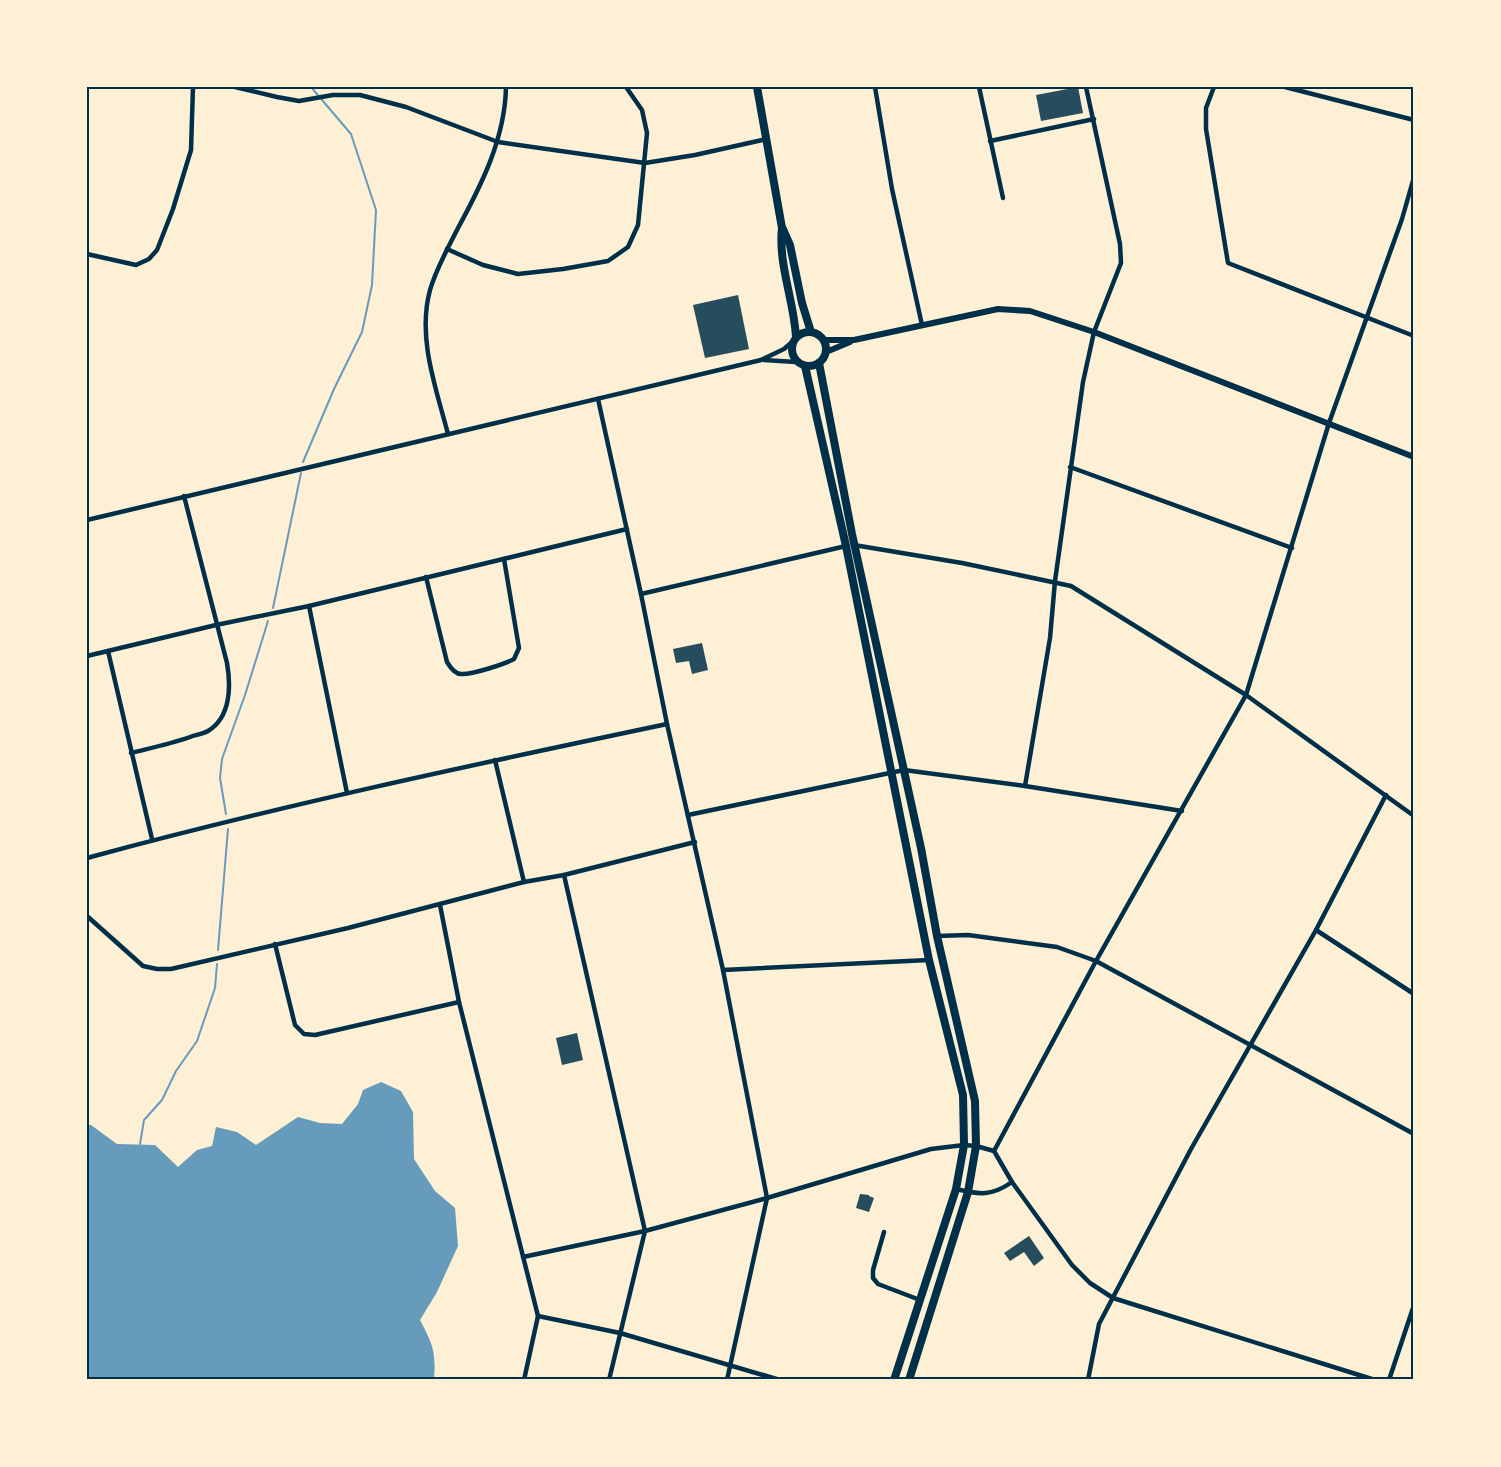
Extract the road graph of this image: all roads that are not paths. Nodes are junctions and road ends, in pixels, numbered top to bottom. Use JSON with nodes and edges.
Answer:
{"nodes":[{"id":1,"x":193,"y":87,"type":"edge"},
{"id":2,"x":235,"y":87,"type":"edge"},
{"id":3,"x":506,"y":87,"type":"edge"},
{"id":4,"x":626,"y":87,"type":"edge"},
{"id":5,"x":757,"y":87,"type":"edge"},
{"id":6,"x":875,"y":87,"type":"edge"},
{"id":7,"x":980,"y":87,"type":"edge"},
{"id":8,"x":1086,"y":87,"type":"edge"},
{"id":9,"x":1214,"y":87,"type":"edge"},
{"id":10,"x":1285,"y":87,"type":"edge"},
{"id":11,"x":1094,"y":119,"type":"junction"},
{"id":12,"x":1414,"y":120,"type":"edge"},
{"id":13,"x":767,"y":139,"type":"junction"},
{"id":14,"x":990,"y":141,"type":"junction"},
{"id":15,"x":498,"y":142,"type":"junction"},
{"id":16,"x":645,"y":163,"type":"junction"},
{"id":17,"x":1414,"y":177,"type":"edge"},
{"id":18,"x":1003,"y":198,"type":"dead end"},
{"id":19,"x":782,"y":228,"type":"junction"},
{"id":20,"x":447,"y":249,"type":"junction"},
{"id":21,"x":87,"y":254,"type":"edge"},
{"id":22,"x":1366,"y":318,"type":"junction"},
{"id":23,"x":922,"y":325,"type":"junction"},
{"id":24,"x":811,"y":332,"type":"junction"},
{"id":25,"x":1094,"y":332,"type":"junction"},
{"id":26,"x":1414,"y":336,"type":"edge"},
{"id":27,"x":794,"y":340,"type":"junction"},
{"id":28,"x":823,"y":340,"type":"junction"},
{"id":29,"x":854,"y":340,"type":"junction"},
{"id":30,"x":826,"y":352,"type":"junction"},
{"id":31,"x":761,"y":360,"type":"junction"},
{"id":32,"x":796,"y":362,"type":"junction"},
{"id":33,"x":819,"y":363,"type":"junction"},
{"id":34,"x":805,"y":366,"type":"junction"},
{"id":35,"x":598,"y":399,"type":"junction"},
{"id":36,"x":1329,"y":423,"type":"junction"},
{"id":37,"x":448,"y":434,"type":"junction"},
{"id":38,"x":1414,"y":457,"type":"edge"},
{"id":39,"x":1070,"y":467,"type":"junction"},
{"id":40,"x":184,"y":496,"type":"junction"},
{"id":41,"x":87,"y":520,"type":"edge"},
{"id":42,"x":627,"y":529,"type":"junction"},
{"id":43,"x":855,"y":545,"type":"junction"},
{"id":44,"x":846,"y":546,"type":"junction"},
{"id":45,"x":1292,"y":548,"type":"junction"},
{"id":46,"x":504,"y":559,"type":"junction"},
{"id":47,"x":426,"y":577,"type":"junction"},
{"id":48,"x":1055,"y":581,"type":"junction"},
{"id":49,"x":641,"y":594,"type":"junction"},
{"id":50,"x":309,"y":606,"type":"junction"},
{"id":51,"x":216,"y":625,"type":"junction"},
{"id":52,"x":108,"y":651,"type":"junction"},
{"id":53,"x":87,"y":656,"type":"edge"},
{"id":54,"x":1246,"y":695,"type":"junction"},
{"id":55,"x":667,"y":724,"type":"junction"},
{"id":56,"x":131,"y":753,"type":"junction"},
{"id":57,"x":495,"y":760,"type":"junction"},
{"id":58,"x":904,"y":770,"type":"junction"},
{"id":59,"x":892,"y":773,"type":"junction"},
{"id":60,"x":1025,"y":786,"type":"junction"},
{"id":61,"x":347,"y":793,"type":"junction"},
{"id":62,"x":1386,"y":795,"type":"junction"},
{"id":63,"x":1182,"y":811,"type":"junction"},
{"id":64,"x":688,"y":815,"type":"junction"},
{"id":65,"x":1414,"y":816,"type":"edge"},
{"id":66,"x":152,"y":839,"type":"junction"},
{"id":67,"x":694,"y":842,"type":"junction"},
{"id":68,"x":87,"y":858,"type":"edge"},
{"id":69,"x":564,"y":875,"type":"junction"},
{"id":70,"x":524,"y":882,"type":"junction"},
{"id":71,"x":440,"y":905,"type":"junction"},
{"id":72,"x":87,"y":916,"type":"edge"},
{"id":73,"x":1316,"y":930,"type":"junction"},
{"id":74,"x":937,"y":936,"type":"junction"},
{"id":75,"x":275,"y":944,"type":"junction"},
{"id":76,"x":929,"y":960,"type":"junction"},
{"id":77,"x":1096,"y":961,"type":"junction"},
{"id":78,"x":723,"y":970,"type":"junction"},
{"id":79,"x":1414,"y":994,"type":"edge"},
{"id":80,"x":459,"y":1002,"type":"junction"},
{"id":81,"x":1250,"y":1045,"type":"junction"},
{"id":82,"x":1414,"y":1134,"type":"edge"},
{"id":83,"x":964,"y":1145,"type":"junction"},
{"id":84,"x":976,"y":1146,"type":"junction"},
{"id":85,"x":994,"y":1151,"type":"junction"},
{"id":86,"x":1012,"y":1182,"type":"junction"},
{"id":87,"x":956,"y":1189,"type":"junction"},
{"id":88,"x":968,"y":1192,"type":"junction"},
{"id":89,"x":767,"y":1198,"type":"junction"},
{"id":90,"x":945,"y":1224,"type":"junction"},
{"id":91,"x":956,"y":1228,"type":"junction"},
{"id":92,"x":645,"y":1231,"type":"junction"},
{"id":93,"x":884,"y":1232,"type":"dead end"},
{"id":94,"x":523,"y":1257,"type":"junction"},
{"id":95,"x":1113,"y":1298,"type":"junction"},
{"id":96,"x":920,"y":1300,"type":"junction"},
{"id":97,"x":1414,"y":1305,"type":"edge"},
{"id":98,"x":538,"y":1316,"type":"junction"},
{"id":99,"x":620,"y":1333,"type":"junction"},
{"id":100,"x":730,"y":1364,"type":"junction"},
{"id":101,"x":524,"y":1380,"type":"edge"},
{"id":102,"x":609,"y":1380,"type":"edge"},
{"id":103,"x":726,"y":1380,"type":"edge"},
{"id":104,"x":780,"y":1380,"type":"edge"},
{"id":105,"x":894,"y":1380,"type":"edge"},
{"id":106,"x":909,"y":1380,"type":"edge"},
{"id":107,"x":1088,"y":1380,"type":"edge"},
{"id":108,"x":1376,"y":1380,"type":"edge"},
{"id":109,"x":1389,"y":1380,"type":"edge"}],
"edges":[{"from":1,"to":21,"type":"street"},
{"from":2,"to":15,"type":"street"},
{"from":3,"to":15,"type":"street"},
{"from":4,"to":16,"type":"street"},
{"from":5,"to":13,"type":"highway"},
{"from":6,"to":23,"type":"street"},
{"from":7,"to":14,"type":"street"},
{"from":8,"to":11,"type":"street"},
{"from":9,"to":22,"type":"street"},
{"from":10,"to":12,"type":"street"},
{"from":11,"to":14,"type":"street"},
{"from":11,"to":25,"type":"street"},
{"from":13,"to":16,"type":"street"},
{"from":13,"to":19,"type":"highway"},
{"from":14,"to":18,"type":"street"},
{"from":15,"to":16,"type":"street"},
{"from":15,"to":20,"type":"street"},
{"from":16,"to":20,"type":"street"},
{"from":17,"to":22,"type":"street"},
{"from":19,"to":24,"type":"highway"},
{"from":19,"to":27,"type":"highway"},
{"from":20,"to":37,"type":"street"},
{"from":22,"to":26,"type":"street"},
{"from":22,"to":36,"type":"street"},
{"from":23,"to":25,"type":"street"},
{"from":23,"to":29,"type":"street"},
{"from":24,"to":27,"type":"highway"},
{"from":24,"to":28,"type":"highway"},
{"from":25,"to":36,"type":"street"},
{"from":25,"to":39,"type":"street"},
{"from":27,"to":31,"type":"street"},
{"from":27,"to":32,"type":"highway"},
{"from":28,"to":29,"type":"street"},
{"from":28,"to":30,"type":"highway"},
{"from":29,"to":30,"type":"street"},
{"from":30,"to":33,"type":"highway"},
{"from":31,"to":32,"type":"street"},
{"from":31,"to":35,"type":"street"},
{"from":32,"to":34,"type":"highway"},
{"from":33,"to":34,"type":"highway"},
{"from":33,"to":43,"type":"highway"},
{"from":34,"to":44,"type":"highway"},
{"from":35,"to":37,"type":"street"},
{"from":35,"to":42,"type":"street"},
{"from":36,"to":38,"type":"street"},
{"from":36,"to":45,"type":"street"},
{"from":37,"to":40,"type":"street"},
{"from":39,"to":45,"type":"street"},
{"from":39,"to":48,"type":"street"},
{"from":40,"to":41,"type":"street"},
{"from":40,"to":51,"type":"street"},
{"from":42,"to":46,"type":"street"},
{"from":42,"to":49,"type":"street"},
{"from":43,"to":44,"type":"street"},
{"from":43,"to":48,"type":"street"},
{"from":43,"to":58,"type":"highway"},
{"from":44,"to":49,"type":"street"},
{"from":44,"to":59,"type":"highway"},
{"from":45,"to":54,"type":"street"},
{"from":46,"to":47,"type":"street"},
{"from":46,"to":47,"type":"street"},
{"from":47,"to":50,"type":"street"},
{"from":48,"to":54,"type":"street"},
{"from":48,"to":60,"type":"street"},
{"from":49,"to":55,"type":"street"},
{"from":50,"to":51,"type":"street"},
{"from":50,"to":61,"type":"street"},
{"from":51,"to":52,"type":"street"},
{"from":51,"to":56,"type":"street"},
{"from":52,"to":53,"type":"street"},
{"from":52,"to":56,"type":"street"},
{"from":54,"to":62,"type":"street"},
{"from":54,"to":63,"type":"street"},
{"from":55,"to":57,"type":"street"},
{"from":55,"to":64,"type":"street"},
{"from":56,"to":66,"type":"street"},
{"from":57,"to":61,"type":"street"},
{"from":57,"to":70,"type":"street"},
{"from":58,"to":59,"type":"street"},
{"from":58,"to":60,"type":"street"},
{"from":58,"to":74,"type":"highway"},
{"from":59,"to":64,"type":"street"},
{"from":59,"to":76,"type":"highway"},
{"from":60,"to":63,"type":"street"},
{"from":61,"to":66,"type":"street"},
{"from":62,"to":65,"type":"street"},
{"from":62,"to":73,"type":"street"},
{"from":63,"to":77,"type":"street"},
{"from":64,"to":67,"type":"street"},
{"from":66,"to":68,"type":"street"},
{"from":67,"to":69,"type":"street"},
{"from":67,"to":78,"type":"street"},
{"from":69,"to":70,"type":"street"},
{"from":69,"to":92,"type":"street"},
{"from":70,"to":71,"type":"street"},
{"from":71,"to":75,"type":"street"},
{"from":71,"to":80,"type":"street"},
{"from":72,"to":75,"type":"street"},
{"from":73,"to":79,"type":"street"},
{"from":73,"to":81,"type":"street"},
{"from":74,"to":77,"type":"street"},
{"from":74,"to":84,"type":"highway"},
{"from":75,"to":80,"type":"street"},
{"from":76,"to":78,"type":"street"},
{"from":76,"to":83,"type":"highway"},
{"from":77,"to":81,"type":"street"},
{"from":77,"to":85,"type":"street"},
{"from":78,"to":89,"type":"street"},
{"from":80,"to":94,"type":"street"},
{"from":81,"to":82,"type":"street"},
{"from":81,"to":95,"type":"street"},
{"from":83,"to":84,"type":"street"},
{"from":83,"to":87,"type":"highway"},
{"from":83,"to":89,"type":"street"},
{"from":84,"to":85,"type":"street"},
{"from":84,"to":88,"type":"highway"},
{"from":85,"to":86,"type":"street"},
{"from":86,"to":88,"type":"street"},
{"from":86,"to":95,"type":"street"},
{"from":87,"to":88,"type":"street"},
{"from":87,"to":90,"type":"highway"},
{"from":88,"to":91,"type":"highway"},
{"from":89,"to":92,"type":"street"},
{"from":89,"to":100,"type":"street"},
{"from":90,"to":91,"type":"highway"},
{"from":90,"to":96,"type":"highway"},
{"from":91,"to":106,"type":"highway"},
{"from":92,"to":94,"type":"street"},
{"from":92,"to":99,"type":"street"},
{"from":93,"to":96,"type":"street"},
{"from":94,"to":98,"type":"street"},
{"from":95,"to":107,"type":"street"},
{"from":95,"to":108,"type":"street"},
{"from":96,"to":105,"type":"highway"},
{"from":97,"to":109,"type":"street"},
{"from":98,"to":99,"type":"street"},
{"from":98,"to":101,"type":"street"},
{"from":99,"to":100,"type":"street"},
{"from":99,"to":102,"type":"street"},
{"from":100,"to":103,"type":"street"},
{"from":100,"to":104,"type":"street"}]}
